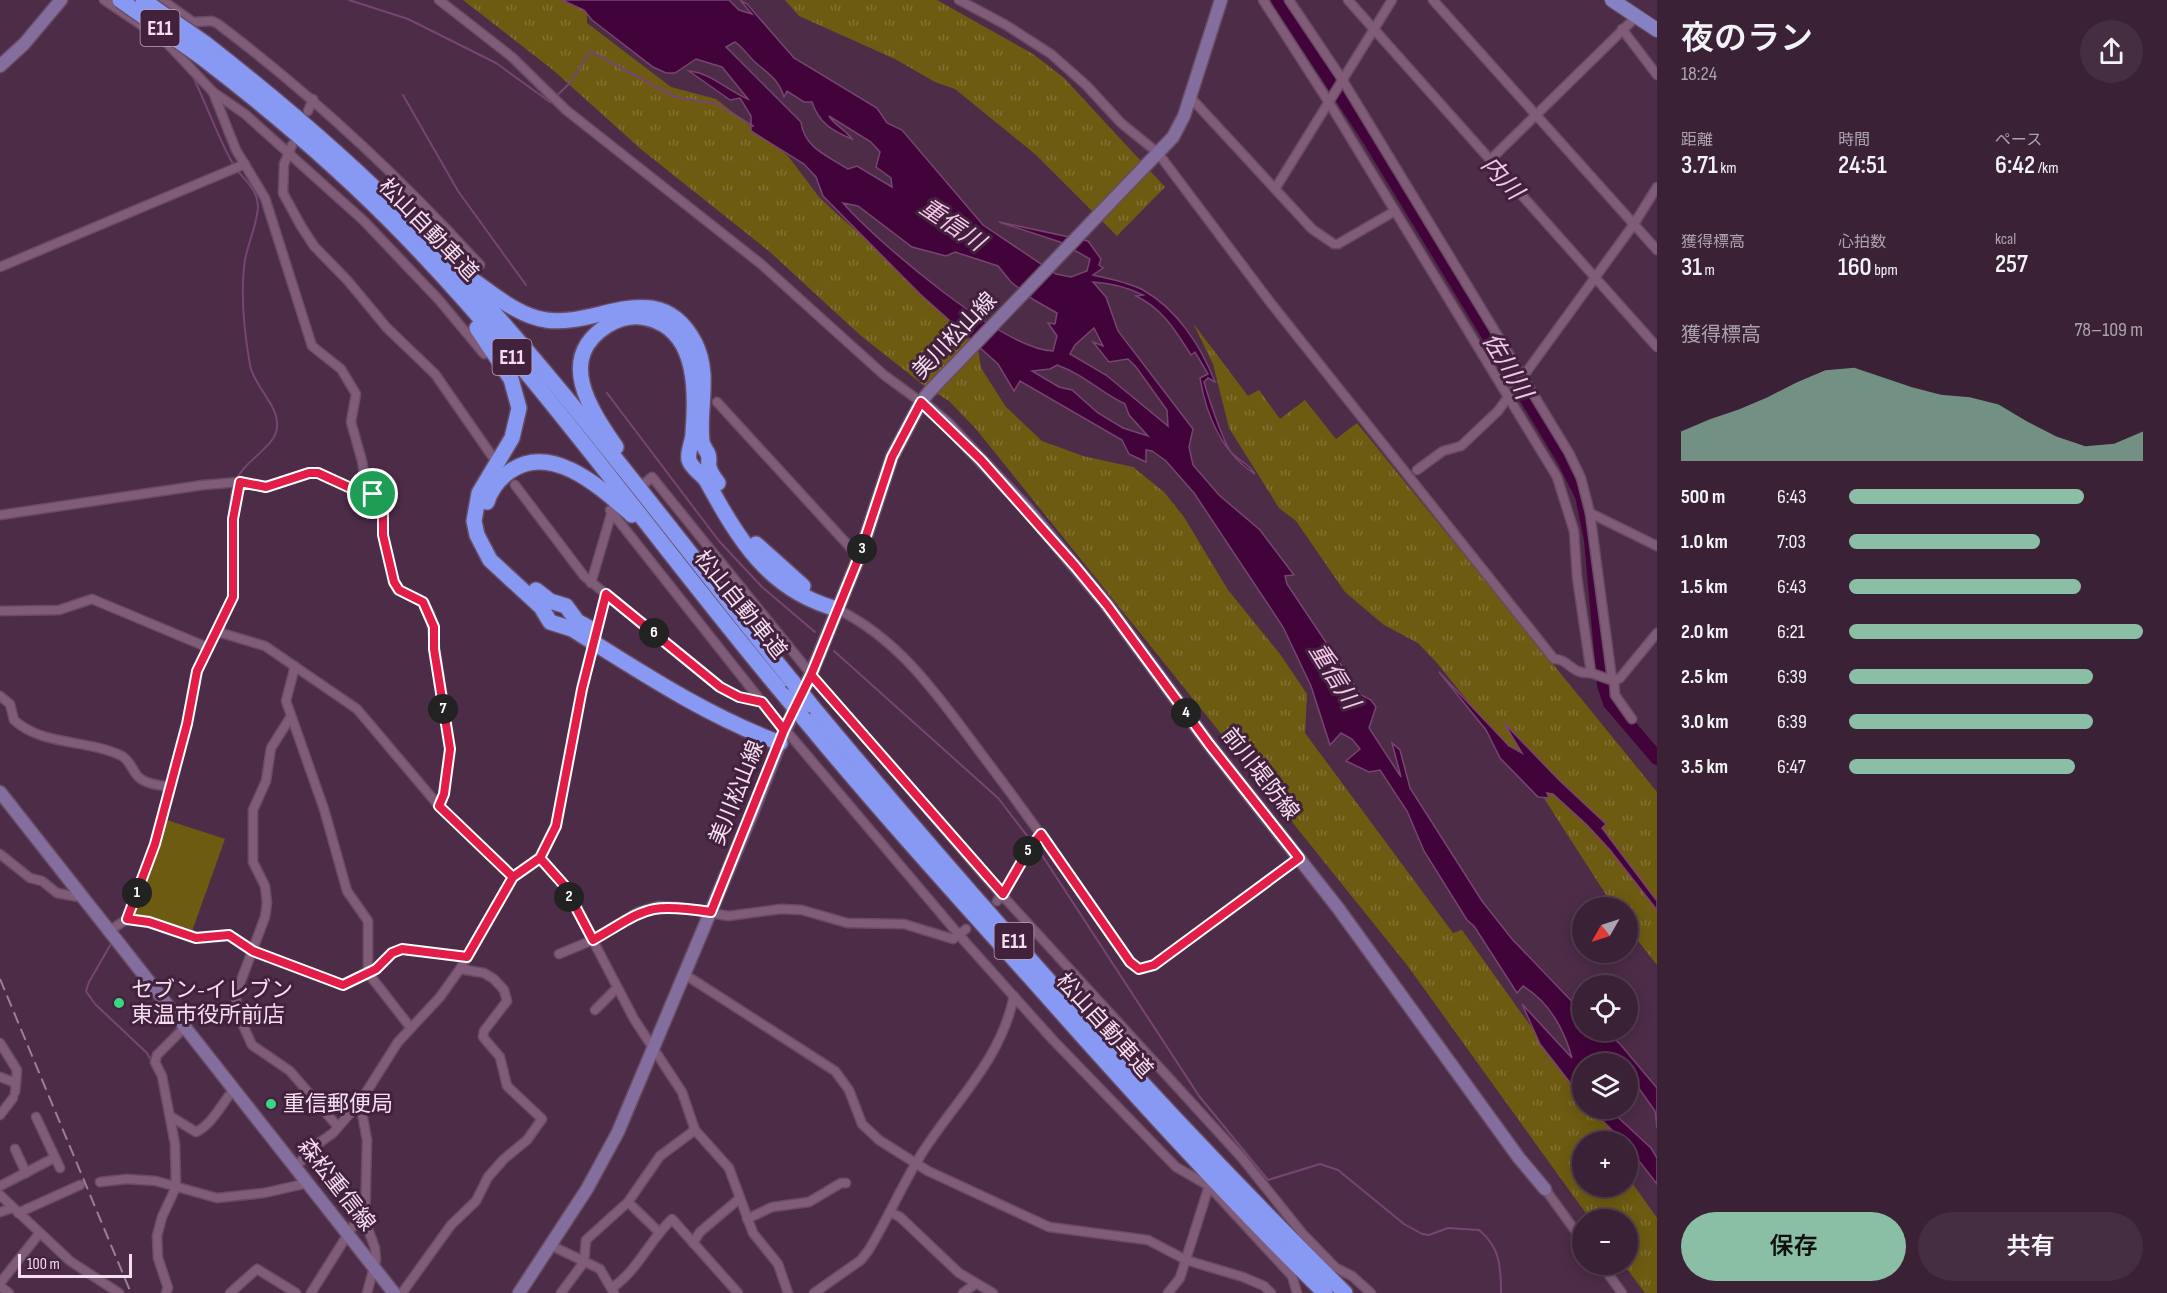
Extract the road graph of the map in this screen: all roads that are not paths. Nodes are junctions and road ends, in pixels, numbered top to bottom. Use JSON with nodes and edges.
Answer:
{"nodes":[{"id":1,"x":61,"y":0,"type":"edge"},
{"id":2,"x":104,"y":0,"type":"edge"},
{"id":3,"x":120,"y":0,"type":"edge"},
{"id":4,"x":143,"y":0,"type":"edge"},
{"id":5,"x":160,"y":0,"type":"edge"},
{"id":6,"x":439,"y":0,"type":"edge"},
{"id":7,"x":959,"y":0,"type":"edge"},
{"id":8,"x":1221,"y":0,"type":"edge"},
{"id":9,"x":1263,"y":0,"type":"edge"},
{"id":10,"x":1289,"y":0,"type":"edge"},
{"id":11,"x":1348,"y":0,"type":"edge"},
{"id":12,"x":1392,"y":0,"type":"edge"},
{"id":13,"x":1433,"y":0,"type":"edge"},
{"id":14,"x":1612,"y":0,"type":"edge"},
{"id":15,"x":1636,"y":17,"type":"junction"},
{"id":16,"x":1374,"y":28,"type":"junction"},
{"id":17,"x":1622,"y":29,"type":"junction"},
{"id":18,"x":1657,"y":30,"type":"edge"},
{"id":19,"x":165,"y":41,"type":"junction"},
{"id":20,"x":203,"y":50,"type":"junction"},
{"id":21,"x":0,"y":66,"type":"edge"},
{"id":22,"x":1657,"y":75,"type":"edge"},
{"id":23,"x":1342,"y":81,"type":"junction"},
{"id":24,"x":213,"y":92,"type":"junction"},
{"id":25,"x":1191,"y":98,"type":"junction"},
{"id":26,"x":313,"y":99,"type":"junction"},
{"id":27,"x":1329,"y":100,"type":"junction"},
{"id":28,"x":308,"y":111,"type":"dead end"},
{"id":29,"x":1536,"y":114,"type":"junction"},
{"id":30,"x":292,"y":145,"type":"dead end"},
{"id":31,"x":288,"y":154,"type":"junction"},
{"id":32,"x":1155,"y":156,"type":"junction"},
{"id":33,"x":1490,"y":160,"type":"junction"},
{"id":34,"x":237,"y":167,"type":"junction"},
{"id":35,"x":1657,"y":187,"type":"edge"},
{"id":36,"x":1275,"y":189,"type":"junction"},
{"id":37,"x":1395,"y":210,"type":"junction"},
{"id":38,"x":1634,"y":224,"type":"junction"},
{"id":39,"x":1657,"y":250,"type":"edge"},
{"id":40,"x":0,"y":267,"type":"edge"},
{"id":41,"x":473,"y":270,"type":"dead end"},
{"id":42,"x":447,"y":271,"type":"junction"},
{"id":43,"x":1594,"y":276,"type":"junction"},
{"id":44,"x":1656,"y":345,"type":"edge"},
{"id":45,"x":484,"y":354,"type":"dead end"},
{"id":46,"x":1524,"y":378,"type":"junction"},
{"id":47,"x":1509,"y":395,"type":"junction"},
{"id":48,"x":925,"y":397,"type":"junction"},
{"id":49,"x":717,"y":402,"type":"dead end"},
{"id":50,"x":492,"y":456,"type":"dead end"},
{"id":51,"x":1417,"y":470,"type":"dead end"},
{"id":52,"x":240,"y":482,"type":"junction"},
{"id":53,"x":645,"y":483,"type":"dead end"},
{"id":54,"x":515,"y":485,"type":"dead end"},
{"id":55,"x":373,"y":494,"type":"junction"},
{"id":56,"x":1590,"y":513,"type":"junction"},
{"id":57,"x":0,"y":514,"type":"edge"},
{"id":58,"x":657,"y":537,"type":"junction"},
{"id":59,"x":1657,"y":546,"type":"edge"},
{"id":60,"x":687,"y":553,"type":"junction"},
{"id":61,"x":859,"y":557,"type":"junction"},
{"id":62,"x":591,"y":583,"type":"junction"},
{"id":63,"x":606,"y":594,"type":"junction"},
{"id":64,"x":837,"y":609,"type":"junction"},
{"id":65,"x":0,"y":611,"type":"edge"},
{"id":66,"x":218,"y":632,"type":"junction"},
{"id":67,"x":1657,"y":633,"type":"edge"},
{"id":68,"x":596,"y":638,"type":"junction"},
{"id":69,"x":209,"y":648,"type":"junction"},
{"id":70,"x":295,"y":666,"type":"junction"},
{"id":71,"x":1593,"y":673,"type":"junction"},
{"id":72,"x":811,"y":675,"type":"junction"},
{"id":73,"x":1612,"y":679,"type":"junction"},
{"id":74,"x":0,"y":696,"type":"edge"},
{"id":75,"x":762,"y":702,"type":"junction"},
{"id":76,"x":808,"y":712,"type":"junction"},
{"id":77,"x":290,"y":718,"type":"junction"},
{"id":78,"x":1632,"y":718,"type":"dead end"},
{"id":79,"x":782,"y":736,"type":"junction"},
{"id":80,"x":170,"y":787,"type":"junction"},
{"id":81,"x":0,"y":792,"type":"edge"},
{"id":82,"x":439,"y":806,"type":"junction"},
{"id":83,"x":1038,"y":837,"type":"junction"},
{"id":84,"x":0,"y":854,"type":"edge"},
{"id":85,"x":540,"y":858,"type":"junction"},
{"id":86,"x":1299,"y":858,"type":"junction"},
{"id":87,"x":513,"y":877,"type":"junction"},
{"id":88,"x":84,"y":898,"type":"junction"},
{"id":89,"x":1000,"y":898,"type":"junction"},
{"id":90,"x":711,"y":912,"type":"junction"},
{"id":91,"x":127,"y":919,"type":"junction"},
{"id":92,"x":109,"y":931,"type":"junction"},
{"id":93,"x":963,"y":932,"type":"junction"},
{"id":94,"x":593,"y":940,"type":"junction"},
{"id":95,"x":253,"y":951,"type":"junction"},
{"id":96,"x":559,"y":954,"type":"dead end"},
{"id":97,"x":467,"y":957,"type":"junction"},
{"id":98,"x":460,"y":969,"type":"junction"},
{"id":99,"x":368,"y":973,"type":"junction"},
{"id":100,"x":684,"y":974,"type":"junction"},
{"id":101,"x":617,"y":988,"type":"junction"},
{"id":102,"x":1014,"y":996,"type":"junction"},
{"id":103,"x":595,"y":1010,"type":"dead end"},
{"id":104,"x":185,"y":1027,"type":"junction"},
{"id":105,"x":411,"y":1028,"type":"junction"},
{"id":106,"x":0,"y":1043,"type":"edge"},
{"id":107,"x":654,"y":1047,"type":"junction"},
{"id":108,"x":0,"y":1077,"type":"edge"},
{"id":109,"x":234,"y":1089,"type":"junction"},
{"id":110,"x":15,"y":1091,"type":"junction"},
{"id":111,"x":360,"y":1102,"type":"junction"},
{"id":112,"x":0,"y":1115,"type":"edge"},
{"id":113,"x":170,"y":1116,"type":"junction"},
{"id":114,"x":36,"y":1117,"type":"dead end"},
{"id":115,"x":338,"y":1127,"type":"junction"},
{"id":116,"x":695,"y":1130,"type":"junction"},
{"id":117,"x":15,"y":1149,"type":"dead end"},
{"id":118,"x":54,"y":1158,"type":"junction"},
{"id":119,"x":917,"y":1164,"type":"junction"},
{"id":120,"x":296,"y":1167,"type":"junction"},
{"id":121,"x":60,"y":1168,"type":"dead end"},
{"id":122,"x":26,"y":1173,"type":"junction"},
{"id":123,"x":100,"y":1182,"type":"dead end"},
{"id":124,"x":308,"y":1183,"type":"junction"},
{"id":125,"x":846,"y":1184,"type":"dead end"},
{"id":126,"x":80,"y":1185,"type":"dead end"},
{"id":127,"x":0,"y":1186,"type":"edge"},
{"id":128,"x":1209,"y":1186,"type":"junction"},
{"id":129,"x":176,"y":1187,"type":"junction"},
{"id":130,"x":1545,"y":1189,"type":"joint"},
{"id":131,"x":0,"y":1195,"type":"edge"},
{"id":132,"x":739,"y":1199,"type":"junction"},
{"id":133,"x":628,"y":1202,"type":"junction"},
{"id":134,"x":365,"y":1206,"type":"junction"},
{"id":135,"x":15,"y":1210,"type":"junction"},
{"id":136,"x":0,"y":1212,"type":"edge"},
{"id":137,"x":890,"y":1212,"type":"junction"},
{"id":138,"x":747,"y":1219,"type":"junction"},
{"id":139,"x":1572,"y":1226,"type":"edge"},
{"id":140,"x":659,"y":1232,"type":"junction"},
{"id":141,"x":39,"y":1234,"type":"junction"},
{"id":142,"x":347,"y":1234,"type":"junction"},
{"id":143,"x":693,"y":1243,"type":"junction"},
{"id":144,"x":550,"y":1245,"type":"junction"},
{"id":145,"x":1186,"y":1260,"type":"junction"},
{"id":146,"x":584,"y":1262,"type":"junction"},
{"id":147,"x":374,"y":1268,"type":"junction"},
{"id":148,"x":1609,"y":1275,"type":"edge"},
{"id":149,"x":1,"y":1279,"type":"edge"},
{"id":150,"x":975,"y":1284,"type":"junction"},
{"id":151,"x":613,"y":1291,"type":"edge"},
{"id":152,"x":9,"y":1293,"type":"edge"},
{"id":153,"x":119,"y":1293,"type":"edge"},
{"id":154,"x":166,"y":1293,"type":"edge"},
{"id":155,"x":230,"y":1293,"type":"edge"},
{"id":156,"x":296,"y":1293,"type":"edge"},
{"id":157,"x":310,"y":1293,"type":"edge"},
{"id":158,"x":367,"y":1293,"type":"edge"},
{"id":159,"x":394,"y":1293,"type":"edge"},
{"id":160,"x":402,"y":1293,"type":"edge"},
{"id":161,"x":519,"y":1293,"type":"edge"},
{"id":162,"x":561,"y":1293,"type":"edge"},
{"id":163,"x":738,"y":1293,"type":"edge"},
{"id":164,"x":788,"y":1293,"type":"edge"},
{"id":165,"x":814,"y":1293,"type":"edge"},
{"id":166,"x":963,"y":1293,"type":"edge"},
{"id":167,"x":993,"y":1293,"type":"edge"},
{"id":168,"x":1168,"y":1293,"type":"edge"},
{"id":169,"x":1271,"y":1293,"type":"edge"},
{"id":170,"x":1297,"y":1293,"type":"edge"},
{"id":171,"x":1325,"y":1293,"type":"edge"},
{"id":172,"x":1345,"y":1293,"type":"edge"},
{"id":173,"x":1371,"y":1293,"type":"edge"},
{"id":174,"x":1622,"y":1293,"type":"edge"}],
"edges":[{"from":1,"to":21,"type":"main road"},
{"from":2,"to":19,"type":"street"},
{"from":3,"to":20,"type":"highway","name":"松山自動車道","number":"E11","bridge":true},
{"from":4,"to":20,"type":"highway","name":"松山自動車道","number":"E11","bridge":true},
{"from":5,"to":19,"type":"street"},
{"from":5,"to":26,"type":"street"},
{"from":6,"to":48,"type":"street"},
{"from":7,"to":32,"type":"street"},
{"from":8,"to":25,"type":"main road","name":"美川松山線"},
{"from":9,"to":27,"type":"street"},
{"from":10,"to":23,"type":"street"},
{"from":11,"to":16,"type":"street"},
{"from":12,"to":16,"type":"street"},
{"from":13,"to":29,"type":"street"},
{"from":14,"to":15,"type":"main road"},
{"from":15,"to":17,"type":"street"},
{"from":15,"to":18,"type":"main road"},
{"from":16,"to":23,"type":"street"},
{"from":16,"to":33,"type":"street"},
{"from":17,"to":22,"type":"street"},
{"from":17,"to":29,"type":"street"},
{"from":19,"to":24,"type":"street"},
{"from":20,"to":42,"type":"highway","name":"松山自動車道","number":"E11"},
{"from":23,"to":27,"type":"street"},
{"from":23,"to":46,"type":"street"},
{"from":24,"to":31,"type":"street"},
{"from":24,"to":34,"type":"street"},
{"from":25,"to":32,"type":"main road","name":"美川松山線"},
{"from":25,"to":36,"type":"street"},
{"from":26,"to":28,"type":"street"},
{"from":26,"to":41,"type":"street"},
{"from":27,"to":36,"type":"street"},
{"from":27,"to":37,"type":"street"},
{"from":29,"to":33,"type":"street"},
{"from":29,"to":38,"type":"street"},
{"from":30,"to":31,"type":"street"},
{"from":31,"to":45,"type":"street"},
{"from":31,"to":50,"type":"street"},
{"from":32,"to":48,"type":"main road","name":"美川松山線"},
{"from":32,"to":71,"type":"street"},
{"from":33,"to":43,"type":"street"},
{"from":34,"to":40,"type":"street"},
{"from":34,"to":55,"type":"street"},
{"from":35,"to":38,"type":"street"},
{"from":36,"to":37,"type":"street"},
{"from":37,"to":47,"type":"street"},
{"from":38,"to":39,"type":"street"},
{"from":38,"to":43,"type":"street"},
{"from":42,"to":58,"type":"highway","name":"松山自動車道","number":"E11"},
{"from":42,"to":60,"type":"highway","name":"松山自動車道","number":"E11"},
{"from":42,"to":64,"type":"highway"},
{"from":42,"to":68,"type":"highway"},
{"from":43,"to":44,"type":"street"},
{"from":43,"to":46,"type":"street"},
{"from":46,"to":47,"type":"street"},
{"from":46,"to":56,"type":"street"},
{"from":47,"to":51,"type":"street"},
{"from":47,"to":71,"type":"street"},
{"from":48,"to":61,"type":"main road","name":"美川松山線"},
{"from":48,"to":86,"type":"main road","name":"前川堤防線"},
{"from":49,"to":61,"type":"street"},
{"from":52,"to":55,"type":"street"},
{"from":52,"to":57,"type":"street"},
{"from":52,"to":66,"type":"street"},
{"from":53,"to":72,"type":"street"},
{"from":54,"to":62,"type":"street"},
{"from":55,"to":82,"type":"street"},
{"from":56,"to":59,"type":"street"},
{"from":56,"to":73,"type":"street"},
{"from":58,"to":68,"type":"highway"},
{"from":58,"to":76,"type":"highway","name":"松山自動車道","number":"E11","bridge":true},
{"from":60,"to":64,"type":"highway"},
{"from":60,"to":76,"type":"highway","name":"松山自動車道","number":"E11","bridge":true},
{"from":61,"to":64,"type":"main road","name":"美川松山線"},
{"from":62,"to":63,"type":"street"},
{"from":62,"to":75,"type":"street"},
{"from":63,"to":68,"type":"street"},
{"from":63,"to":75,"type":"street"},
{"from":64,"to":72,"type":"main road","name":"美川松山線"},
{"from":64,"to":83,"type":"street"},
{"from":65,"to":69,"type":"street"},
{"from":66,"to":69,"type":"street"},
{"from":66,"to":70,"type":"street"},
{"from":67,"to":73,"type":"street"},
{"from":68,"to":79,"type":"highway"},
{"from":68,"to":85,"type":"street"},
{"from":69,"to":80,"type":"street"},
{"from":70,"to":77,"type":"street"},
{"from":70,"to":82,"type":"street"},
{"from":71,"to":73,"type":"street"},
{"from":72,"to":79,"type":"main road","name":"美川松山線"},
{"from":72,"to":89,"type":"street"},
{"from":73,"to":78,"type":"street"},
{"from":74,"to":80,"type":"street"},
{"from":75,"to":79,"type":"street"},
{"from":76,"to":171,"type":"highway","name":"松山自動車道","number":"E11"},
{"from":76,"to":172,"type":"highway","name":"松山自動車道","number":"E11"},
{"from":77,"to":95,"type":"street"},
{"from":77,"to":99,"type":"street"},
{"from":79,"to":90,"type":"main road","name":"美川松山線"},
{"from":79,"to":93,"type":"street"},
{"from":80,"to":91,"type":"street"},
{"from":81,"to":88,"type":"main road","name":"森松重信線"},
{"from":82,"to":87,"type":"street"},
{"from":83,"to":86,"type":"street"},
{"from":83,"to":89,"type":"street"},
{"from":84,"to":88,"type":"street"},
{"from":85,"to":87,"type":"street"},
{"from":85,"to":94,"type":"street"},
{"from":86,"to":130,"type":"main road","name":"前川堤防線"},
{"from":87,"to":97,"type":"street"},
{"from":88,"to":92,"type":"main road","name":"森松重信線"},
{"from":89,"to":173,"type":"street"},
{"from":90,"to":93,"type":"street"},
{"from":90,"to":94,"type":"street"},
{"from":90,"to":100,"type":"main road","name":"美川松山線"},
{"from":91,"to":92,"type":"street"},
{"from":91,"to":95,"type":"street"},
{"from":92,"to":104,"type":"main road","name":"森松重信線"},
{"from":93,"to":102,"type":"street"},
{"from":94,"to":96,"type":"street"},
{"from":94,"to":101,"type":"street"},
{"from":95,"to":99,"type":"street"},
{"from":95,"to":115,"type":"street"},
{"from":97,"to":98,"type":"street"},
{"from":97,"to":99,"type":"street"},
{"from":98,"to":105,"type":"street"},
{"from":98,"to":160,"type":"street"},
{"from":99,"to":105,"type":"street"},
{"from":100,"to":107,"type":"main road","name":"美川松山線"},
{"from":100,"to":119,"type":"street"},
{"from":101,"to":103,"type":"street"},
{"from":101,"to":107,"type":"street"},
{"from":102,"to":119,"type":"street"},
{"from":102,"to":128,"type":"street"},
{"from":104,"to":109,"type":"main road","name":"森松重信線"},
{"from":104,"to":113,"type":"street"},
{"from":105,"to":111,"type":"street"},
{"from":106,"to":110,"type":"street"},
{"from":107,"to":116,"type":"street"},
{"from":107,"to":144,"type":"main road","name":"美川松山線"},
{"from":108,"to":110,"type":"street"},
{"from":109,"to":113,"type":"street"},
{"from":109,"to":120,"type":"main road","name":"森松重信線"},
{"from":110,"to":112,"type":"street"},
{"from":111,"to":115,"type":"street"},
{"from":111,"to":134,"type":"street"},
{"from":113,"to":129,"type":"street"},
{"from":114,"to":118,"type":"street"},
{"from":115,"to":120,"type":"street"},
{"from":116,"to":132,"type":"street"},
{"from":116,"to":133,"type":"street"},
{"from":117,"to":122,"type":"street"},
{"from":118,"to":121,"type":"street"},
{"from":118,"to":122,"type":"street"},
{"from":119,"to":137,"type":"street"},
{"from":119,"to":145,"type":"street"},
{"from":120,"to":124,"type":"main road","name":"森松重信線"},
{"from":122,"to":127,"type":"street"},
{"from":123,"to":129,"type":"street"},
{"from":124,"to":129,"type":"street"},
{"from":124,"to":142,"type":"main road","name":"森松重信線"},
{"from":125,"to":138,"type":"street"},
{"from":126,"to":135,"type":"street"},
{"from":128,"to":145,"type":"street"},
{"from":128,"to":170,"type":"street"},
{"from":129,"to":154,"type":"street"},
{"from":130,"to":139,"type":"street"},
{"from":131,"to":135,"type":"street"},
{"from":132,"to":138,"type":"street"},
{"from":132,"to":143,"type":"street"},
{"from":133,"to":140,"type":"street"},
{"from":133,"to":146,"type":"street"},
{"from":134,"to":142,"type":"street"},
{"from":134,"to":147,"type":"street"},
{"from":135,"to":136,"type":"street"},
{"from":135,"to":141,"type":"street"},
{"from":137,"to":150,"type":"street"},
{"from":137,"to":165,"type":"street"},
{"from":138,"to":164,"type":"street"},
{"from":140,"to":143,"type":"street"},
{"from":140,"to":151,"type":"street"},
{"from":141,"to":149,"type":"street"},
{"from":141,"to":153,"type":"street"},
{"from":142,"to":147,"type":"main road","name":"森松重信線"},
{"from":142,"to":157,"type":"street"},
{"from":143,"to":163,"type":"street"},
{"from":144,"to":146,"type":"street"},
{"from":144,"to":161,"type":"main road","name":"美川松山線"},
{"from":145,"to":168,"type":"street"},
{"from":145,"to":169,"type":"street"},
{"from":146,"to":151,"type":"street"},
{"from":146,"to":162,"type":"street"},
{"from":147,"to":158,"type":"street"},
{"from":147,"to":159,"type":"main road","name":"森松重信線"},
{"from":148,"to":174,"type":"street"},
{"from":149,"to":152,"type":"street"},
{"from":150,"to":166,"type":"street"},
{"from":150,"to":167,"type":"street"},
{"from":155,"to":156,"type":"street"}]}
